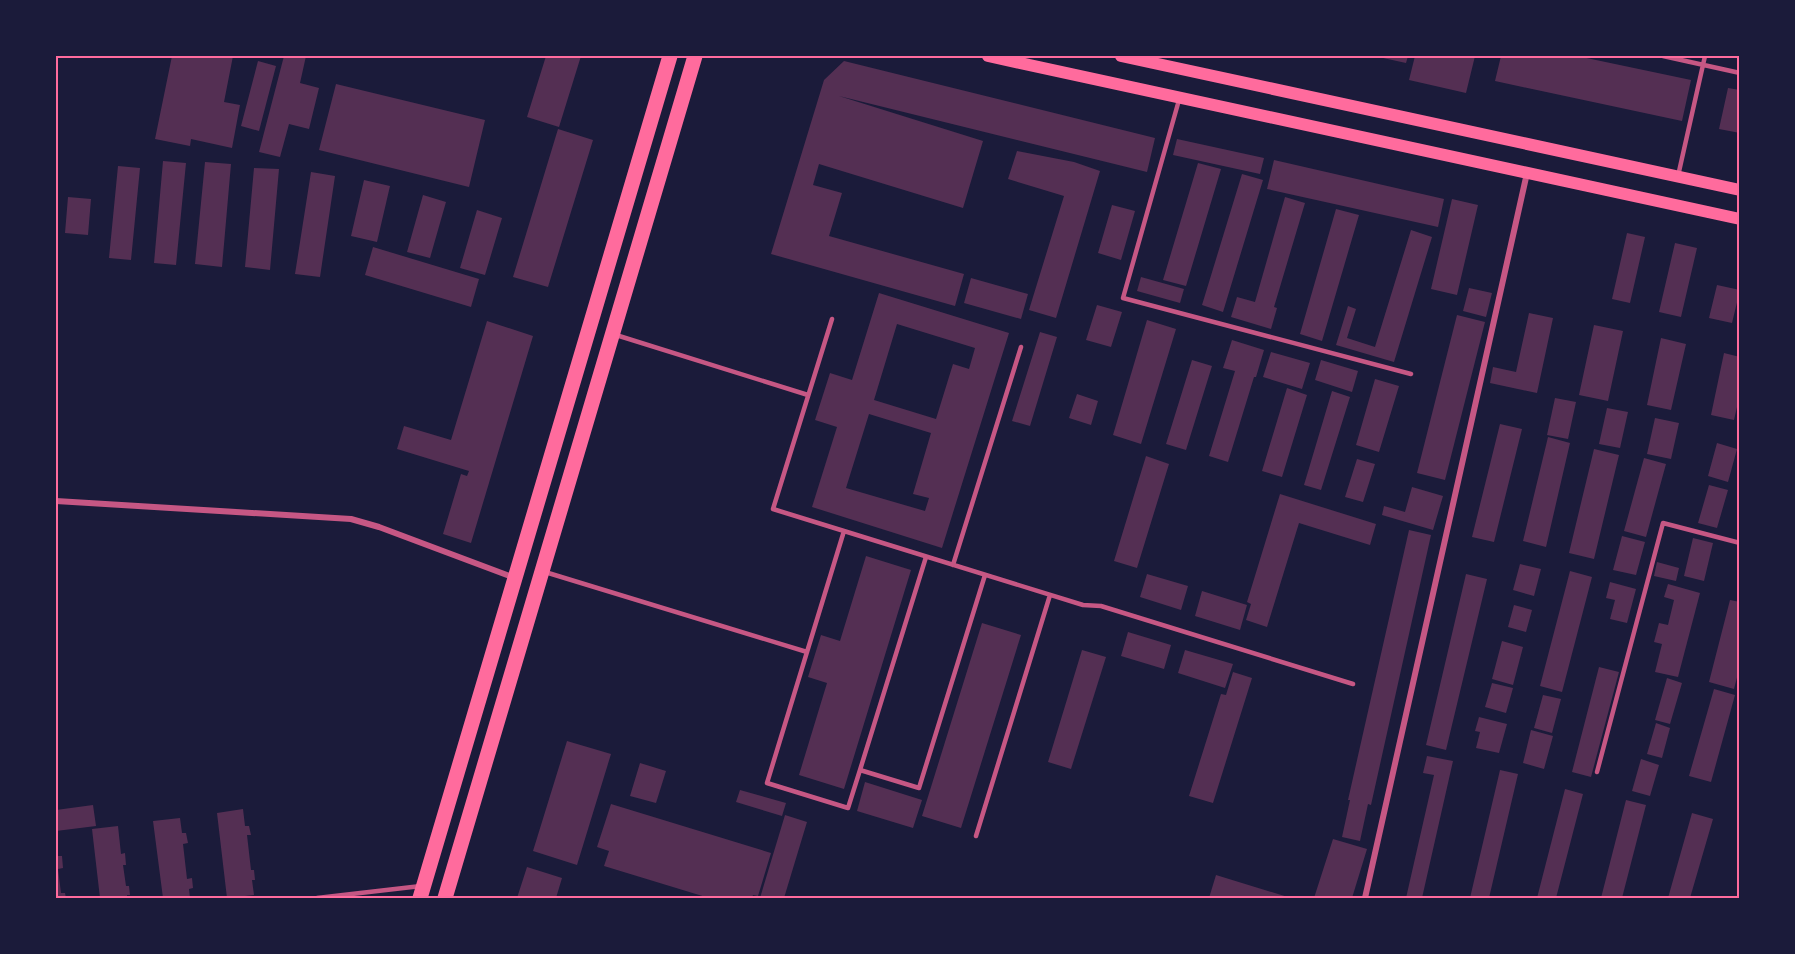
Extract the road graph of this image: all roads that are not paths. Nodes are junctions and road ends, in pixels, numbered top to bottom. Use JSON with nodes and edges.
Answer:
{"nodes":[{"id":1,"x":670,"y":56,"type":"edge"},
{"id":2,"x":695,"y":56,"type":"edge"},
{"id":3,"x":988,"y":56,"type":"edge"},
{"id":4,"x":1121,"y":56,"type":"edge"},
{"id":5,"x":1663,"y":56,"type":"edge"},
{"id":6,"x":1705,"y":56,"type":"edge"},
{"id":7,"x":1703,"y":64,"type":"junction"},
{"id":8,"x":1740,"y":73,"type":"edge"},
{"id":9,"x":1180,"y":97,"type":"junction"},
{"id":10,"x":1527,"y":173,"type":"junction"},
{"id":11,"x":1678,"y":177,"type":"junction"},
{"id":12,"x":1740,"y":190,"type":"edge"},
{"id":13,"x":1740,"y":219,"type":"edge"},
{"id":14,"x":832,"y":319,"type":"dead end"},
{"id":15,"x":613,"y":334,"type":"junction"},
{"id":16,"x":1021,"y":347,"type":"dead end"},
{"id":17,"x":1411,"y":374,"type":"dead end"},
{"id":18,"x":808,"y":395,"type":"junction"},
{"id":19,"x":56,"y":501,"type":"edge"},
{"id":20,"x":844,"y":531,"type":"junction"},
{"id":21,"x":1740,"y":543,"type":"edge"},
{"id":22,"x":926,"y":556,"type":"junction"},
{"id":23,"x":953,"y":565,"type":"junction"},
{"id":24,"x":543,"y":571,"type":"junction"},
{"id":25,"x":985,"y":574,"type":"junction"},
{"id":26,"x":515,"y":578,"type":"junction"},
{"id":27,"x":1050,"y":595,"type":"junction"},
{"id":28,"x":807,"y":652,"type":"junction"},
{"id":29,"x":1353,"y":684,"type":"dead end"},
{"id":30,"x":860,"y":770,"type":"junction"},
{"id":31,"x":1597,"y":772,"type":"dead end"},
{"id":32,"x":976,"y":836,"type":"dead end"},
{"id":33,"x":422,"y":892,"type":"edge"},
{"id":34,"x":317,"y":898,"type":"edge"},
{"id":35,"x":445,"y":898,"type":"edge"},
{"id":36,"x":1365,"y":898,"type":"edge"}],
"edges":[{"from":1,"to":26,"type":"main road"},
{"from":2,"to":15,"type":"main road"},
{"from":3,"to":9,"type":"main road"},
{"from":4,"to":11,"type":"main road"},
{"from":5,"to":7,"type":"lane"},
{"from":6,"to":7,"type":"lane"},
{"from":7,"to":8,"type":"lane"},
{"from":7,"to":11,"type":"lane"},
{"from":9,"to":10,"type":"main road"},
{"from":9,"to":17,"type":"lane"},
{"from":10,"to":13,"type":"main road"},
{"from":10,"to":36,"type":"street"},
{"from":11,"to":12,"type":"main road"},
{"from":14,"to":18,"type":"lane"},
{"from":15,"to":18,"type":"lane"},
{"from":15,"to":24,"type":"main road"},
{"from":16,"to":23,"type":"lane"},
{"from":18,"to":20,"type":"lane"},
{"from":19,"to":26,"type":"street"},
{"from":20,"to":22,"type":"lane"},
{"from":20,"to":28,"type":"lane"},
{"from":21,"to":31,"type":"lane"},
{"from":22,"to":23,"type":"lane"},
{"from":22,"to":30,"type":"lane"},
{"from":23,"to":25,"type":"lane"},
{"from":24,"to":28,"type":"lane"},
{"from":24,"to":35,"type":"main road"},
{"from":25,"to":27,"type":"lane"},
{"from":25,"to":30,"type":"lane"},
{"from":26,"to":33,"type":"main road"},
{"from":27,"to":29,"type":"lane"},
{"from":27,"to":32,"type":"lane"},
{"from":28,"to":30,"type":"lane"},
{"from":33,"to":34,"type":"lane"}]}
